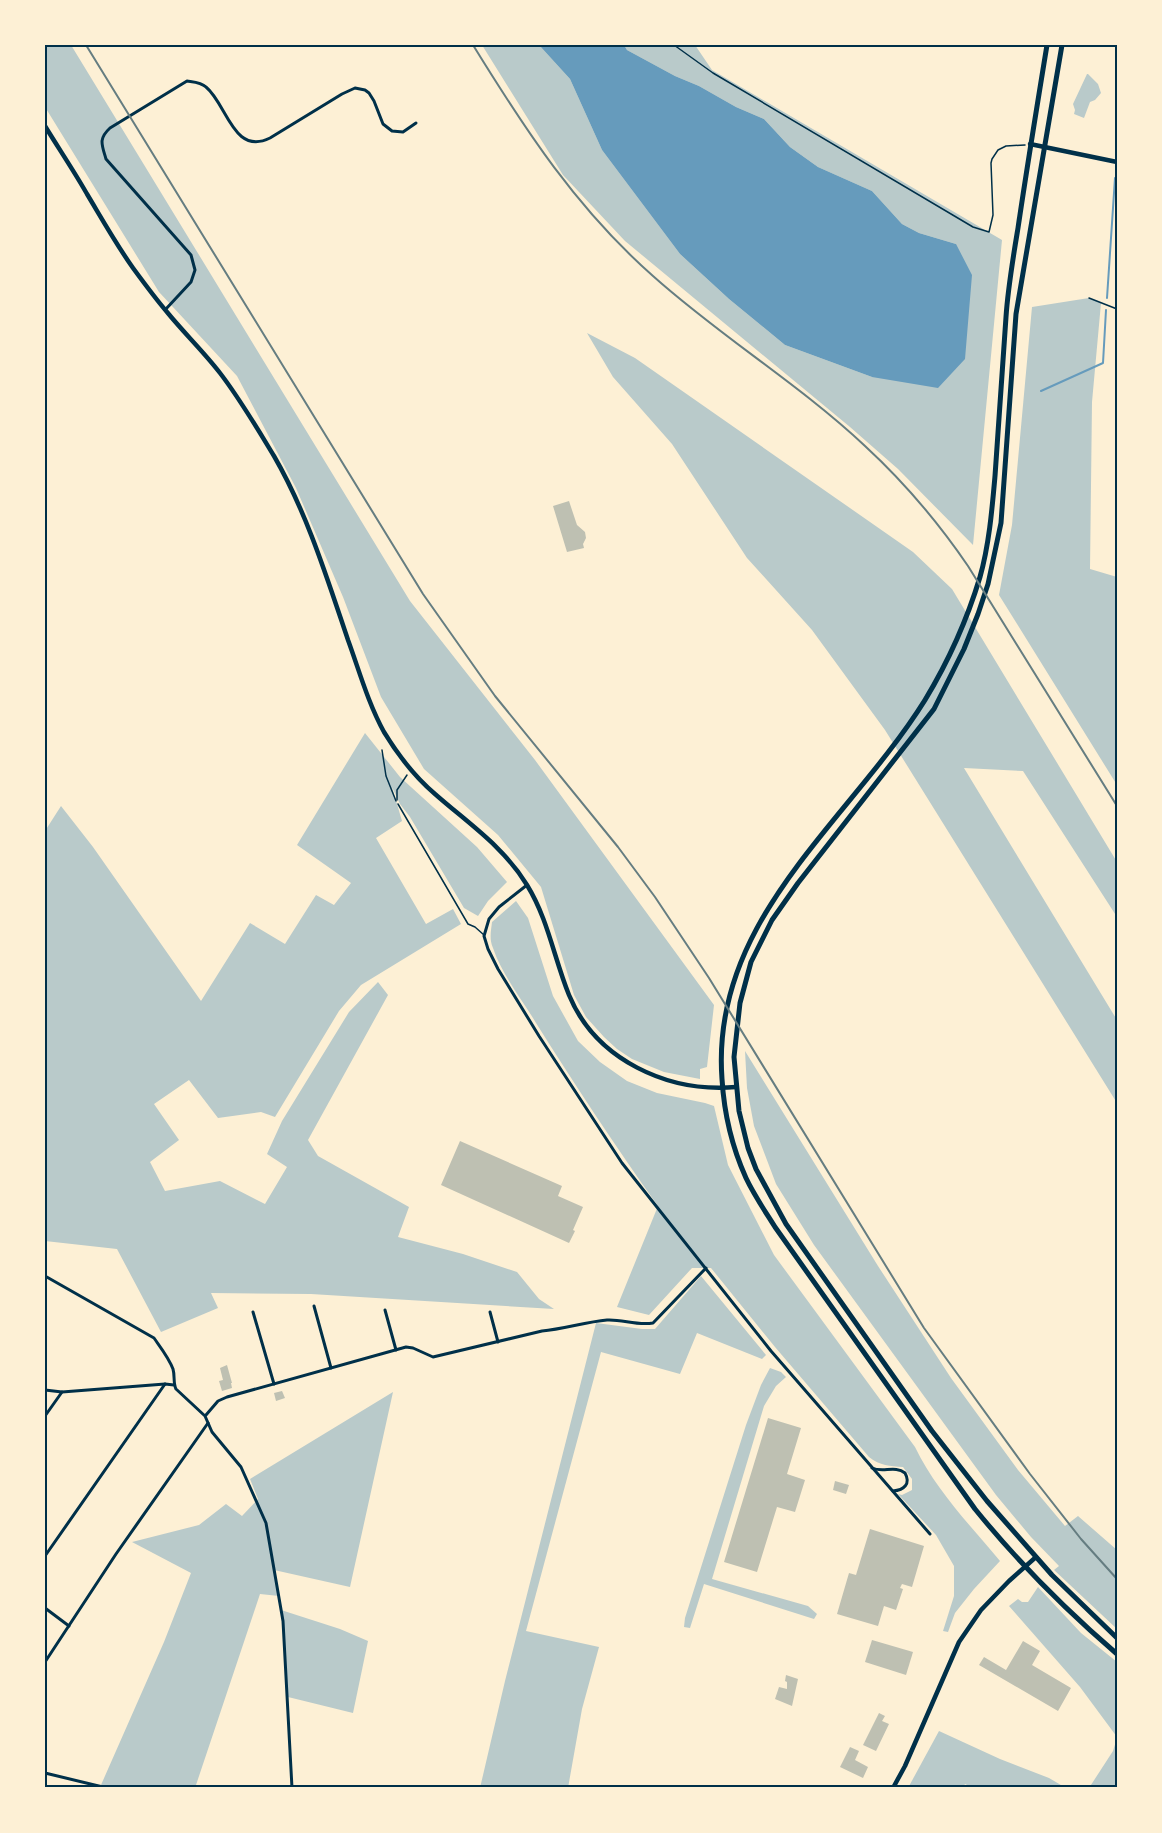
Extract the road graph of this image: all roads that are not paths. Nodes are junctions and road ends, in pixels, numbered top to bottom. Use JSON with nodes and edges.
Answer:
{"nodes":[{"id":1,"x":1047,"y":45,"type":"edge"},
{"id":2,"x":1062,"y":45,"type":"edge"},
{"id":3,"x":416,"y":123,"type":"dead end"},
{"id":4,"x":45,"y":126,"type":"edge"},
{"id":5,"x":1030,"y":144,"type":"junction"},
{"id":6,"x":1044,"y":147,"type":"junction"},
{"id":7,"x":1117,"y":162,"type":"edge"},
{"id":8,"x":1089,"y":298,"type":"dead end"},
{"id":9,"x":1117,"y":309,"type":"edge"},
{"id":10,"x":165,"y":310,"type":"junction"},
{"id":11,"x":398,"y":804,"type":"road end"},
{"id":12,"x":527,"y":885,"type":"junction"},
{"id":13,"x":484,"y":936,"type":"junction"},
{"id":14,"x":736,"y":1087,"type":"junction"},
{"id":15,"x":722,"y":1088,"type":"junction"},
{"id":16,"x":706,"y":1268,"type":"junction"},
{"id":17,"x":45,"y":1276,"type":"edge"},
{"id":18,"x":314,"y":1306,"type":"dead end"},
{"id":19,"x":385,"y":1310,"type":"dead end"},
{"id":20,"x":253,"y":1312,"type":"dead end"},
{"id":21,"x":490,"y":1312,"type":"dead end"},
{"id":22,"x":498,"y":1342,"type":"junction"},
{"id":23,"x":396,"y":1350,"type":"junction"},
{"id":24,"x":331,"y":1368,"type":"junction"},
{"id":25,"x":165,"y":1384,"type":"junction"},
{"id":26,"x":174,"y":1384,"type":"junction"},
{"id":27,"x":274,"y":1384,"type":"junction"},
{"id":28,"x":45,"y":1390,"type":"edge"},
{"id":29,"x":62,"y":1392,"type":"junction"},
{"id":30,"x":45,"y":1416,"type":"edge"},
{"id":31,"x":205,"y":1416,"type":"junction"},
{"id":32,"x":208,"y":1423,"type":"junction"},
{"id":33,"x":871,"y":1467,"type":"junction"},
{"id":34,"x":892,"y":1491,"type":"junction"},
{"id":35,"x":930,"y":1534,"type":"dead end"},
{"id":36,"x":45,"y":1556,"type":"edge"},
{"id":37,"x":1036,"y":1557,"type":"junction"},
{"id":38,"x":1026,"y":1566,"type":"junction"},
{"id":39,"x":45,"y":1608,"type":"edge"},
{"id":40,"x":69,"y":1626,"type":"junction"},
{"id":41,"x":1117,"y":1638,"type":"edge"},
{"id":42,"x":1117,"y":1654,"type":"edge"},
{"id":43,"x":45,"y":1662,"type":"edge"},
{"id":44,"x":45,"y":1773,"type":"edge"},
{"id":45,"x":107,"y":1788,"type":"edge"},
{"id":46,"x":292,"y":1788,"type":"edge"},
{"id":47,"x":893,"y":1788,"type":"edge"}],
"edges":[{"from":1,"to":5,"type":"main road"},
{"from":2,"to":6,"type":"main road"},
{"from":3,"to":10,"type":"street"},
{"from":4,"to":10,"type":"street"},
{"from":5,"to":6,"type":"street"},
{"from":5,"to":15,"type":"main road"},
{"from":6,"to":7,"type":"street"},
{"from":6,"to":14,"type":"main road"},
{"from":8,"to":9,"type":"lane"},
{"from":10,"to":12,"type":"street"},
{"from":11,"to":13,"type":"lane"},
{"from":12,"to":13,"type":"street"},
{"from":12,"to":15,"type":"street"},
{"from":13,"to":16,"type":"street"},
{"from":14,"to":15,"type":"street"},
{"from":14,"to":37,"type":"main road"},
{"from":15,"to":38,"type":"main road"},
{"from":16,"to":22,"type":"street"},
{"from":16,"to":33,"type":"street"},
{"from":17,"to":26,"type":"street"},
{"from":18,"to":24,"type":"street"},
{"from":19,"to":23,"type":"street"},
{"from":20,"to":27,"type":"street"},
{"from":21,"to":22,"type":"street"},
{"from":22,"to":23,"type":"street"},
{"from":23,"to":24,"type":"street"},
{"from":24,"to":27,"type":"street"},
{"from":25,"to":26,"type":"street"},
{"from":25,"to":29,"type":"street"},
{"from":25,"to":36,"type":"street"},
{"from":26,"to":31,"type":"street"},
{"from":27,"to":31,"type":"street"},
{"from":28,"to":29,"type":"street"},
{"from":29,"to":30,"type":"street"},
{"from":31,"to":32,"type":"street"},
{"from":32,"to":40,"type":"street"},
{"from":32,"to":46,"type":"street"},
{"from":33,"to":34,"type":"street"},
{"from":33,"to":34,"type":"street"},
{"from":34,"to":35,"type":"street"},
{"from":37,"to":38,"type":"street"},
{"from":37,"to":41,"type":"main road"},
{"from":38,"to":42,"type":"main road"},
{"from":38,"to":47,"type":"street"},
{"from":39,"to":40,"type":"street"},
{"from":40,"to":43,"type":"street"},
{"from":44,"to":45,"type":"street"}]}
